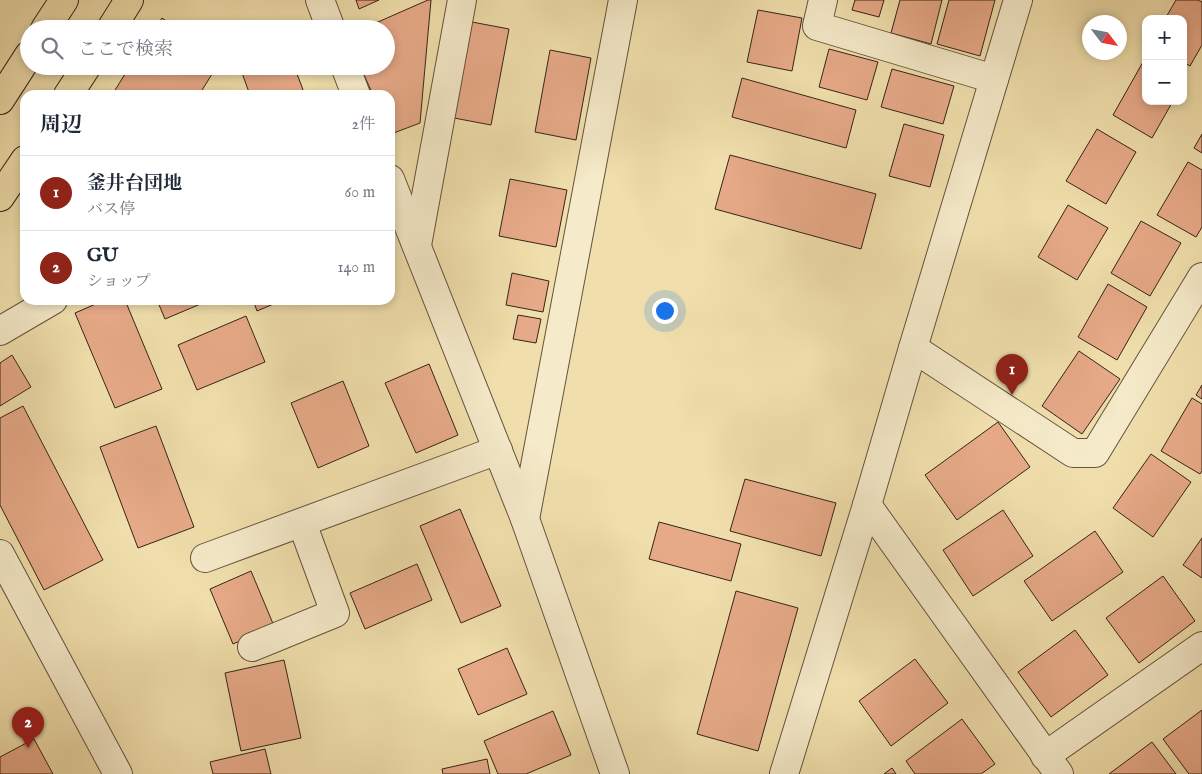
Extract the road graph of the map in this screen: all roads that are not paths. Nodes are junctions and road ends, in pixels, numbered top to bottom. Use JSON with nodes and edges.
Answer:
{"nodes":[{"id":1,"x":64,"y":0,"type":"edge"},
{"id":2,"x":129,"y":0,"type":"edge"},
{"id":3,"x":320,"y":0,"type":"edge"},
{"id":4,"x":462,"y":0,"type":"edge"},
{"id":5,"x":623,"y":0,"type":"edge"},
{"id":6,"x":823,"y":0,"type":"edge"},
{"id":7,"x":1018,"y":0,"type":"edge"},
{"id":8,"x":52,"y":20,"type":"edge"},
{"id":9,"x":117,"y":20,"type":"edge"},
{"id":10,"x":328,"y":20,"type":"edge"},
{"id":11,"x":20,"y":69,"type":"edge"},
{"id":12,"x":81,"y":75,"type":"edge"},
{"id":13,"x":348,"y":75,"type":"edge"},
{"id":14,"x":994,"y":79,"type":"junction"},
{"id":15,"x":71,"y":90,"type":"edge"},
{"id":16,"x":354,"y":90,"type":"edge"},
{"id":17,"x":0,"y":100,"type":"edge"},
{"id":18,"x":20,"y":167,"type":"edge"},
{"id":19,"x":395,"y":191,"type":"edge"},
{"id":20,"x":0,"y":197,"type":"edge"},
{"id":21,"x":417,"y":245,"type":"junction"},
{"id":22,"x":1202,"y":277,"type":"edge"},
{"id":23,"x":44,"y":305,"type":"edge"},
{"id":24,"x":0,"y":331,"type":"edge"},
{"id":25,"x":913,"y":348,"type":"junction"},
{"id":26,"x":498,"y":450,"type":"junction"},
{"id":27,"x":867,"y":505,"type":"junction"},
{"id":28,"x":526,"y":519,"type":"junction"},
{"id":29,"x":302,"y":523,"type":"junction"},
{"id":30,"x":0,"y":554,"type":"edge"},
{"id":31,"x":205,"y":558,"type":"dead end"},
{"id":32,"x":1202,"y":646,"type":"edge"},
{"id":33,"x":252,"y":647,"type":"dead end"},
{"id":34,"x":1052,"y":765,"type":"edge"},
{"id":35,"x":787,"y":772,"type":"edge"},
{"id":36,"x":118,"y":774,"type":"edge"},
{"id":37,"x":615,"y":774,"type":"edge"}],
"edges":[{"from":1,"to":8,"type":"highway"},
{"from":2,"to":9,"type":"highway"},
{"from":3,"to":10,"type":"street"},
{"from":4,"to":21,"type":"street"},
{"from":5,"to":28,"type":"street"},
{"from":6,"to":14,"type":"street"},
{"from":7,"to":14,"type":"street"},
{"from":11,"to":17,"type":"highway"},
{"from":12,"to":15,"type":"highway"},
{"from":13,"to":16,"type":"street"},
{"from":14,"to":25,"type":"street"},
{"from":18,"to":20,"type":"highway"},
{"from":19,"to":21,"type":"street"},
{"from":21,"to":26,"type":"street"},
{"from":22,"to":25,"type":"street"},
{"from":23,"to":24,"type":"street"},
{"from":25,"to":27,"type":"street"},
{"from":26,"to":28,"type":"street"},
{"from":26,"to":29,"type":"street"},
{"from":27,"to":34,"type":"street"},
{"from":27,"to":35,"type":"street"},
{"from":28,"to":37,"type":"street"},
{"from":29,"to":31,"type":"street"},
{"from":29,"to":33,"type":"street"},
{"from":30,"to":36,"type":"street"},
{"from":32,"to":34,"type":"street"}]}
